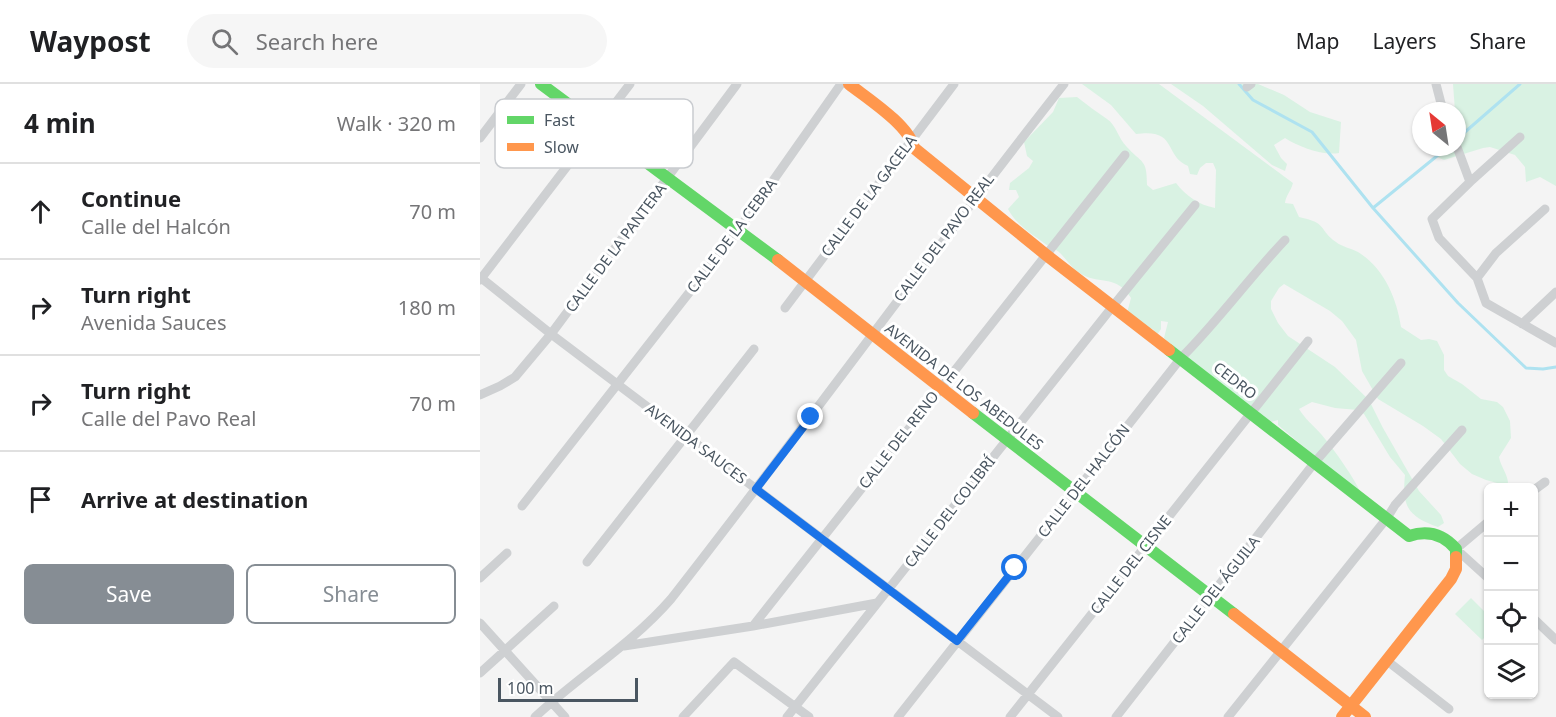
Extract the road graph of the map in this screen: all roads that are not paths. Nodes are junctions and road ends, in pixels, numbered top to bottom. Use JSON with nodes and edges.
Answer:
{"nodes":[{"id":1,"x":521,"y":84,"type":"edge"},
{"id":2,"x":541,"y":84,"type":"edge"},
{"id":3,"x":630,"y":84,"type":"edge"},
{"id":4,"x":737,"y":84,"type":"edge"},
{"id":5,"x":841,"y":84,"type":"edge"},
{"id":6,"x":849,"y":84,"type":"edge"},
{"id":7,"x":954,"y":84,"type":"edge"},
{"id":8,"x":1064,"y":84,"type":"edge"},
{"id":9,"x":1436,"y":84,"type":"edge"},
{"id":10,"x":510,"y":99,"type":"edge"},
{"id":11,"x":562,"y":99,"type":"edge"},
{"id":12,"x":618,"y":99,"type":"edge"},
{"id":13,"x":1440,"y":102,"type":"edge"},
{"id":14,"x":495,"y":118,"type":"edge"},
{"id":15,"x":1520,"y":136,"type":"dead end"},
{"id":16,"x":480,"y":138,"type":"edge"},
{"id":17,"x":912,"y":139,"type":"junction"},
{"id":18,"x":693,"y":145,"type":"edge"},
{"id":19,"x":1125,"y":155,"type":"dead end"},
{"id":20,"x":1460,"y":156,"type":"edge"},
{"id":21,"x":565,"y":168,"type":"edge"},
{"id":22,"x":658,"y":168,"type":"edge"},
{"id":23,"x":676,"y":168,"type":"edge"},
{"id":24,"x":670,"y":177,"type":"junction"},
{"id":25,"x":1470,"y":182,"type":"junction"},
{"id":26,"x":975,"y":197,"type":"junction"},
{"id":27,"x":1195,"y":206,"type":"dead end"},
{"id":28,"x":1545,"y":209,"type":"dead end"},
{"id":29,"x":739,"y":229,"type":"junction"},
{"id":30,"x":1285,"y":240,"type":"dead end"},
{"id":31,"x":1045,"y":254,"type":"junction"},
{"id":32,"x":1477,"y":278,"type":"junction"},
{"id":33,"x":480,"y":279,"type":"edge"},
{"id":34,"x":807,"y":281,"type":"junction"},
{"id":35,"x":1556,"y":292,"type":"edge"},
{"id":36,"x":1113,"y":306,"type":"junction"},
{"id":37,"x":785,"y":308,"type":"dead end"},
{"id":38,"x":1522,"y":324,"type":"junction"},
{"id":39,"x":872,"y":333,"type":"junction"},
{"id":40,"x":551,"y":334,"type":"junction"},
{"id":41,"x":1308,"y":341,"type":"dead end"},
{"id":42,"x":1556,"y":343,"type":"edge"},
{"id":43,"x":754,"y":350,"type":"dead end"},
{"id":44,"x":1181,"y":358,"type":"junction"},
{"id":45,"x":1401,"y":363,"type":"dead end"},
{"id":46,"x":617,"y":384,"type":"junction"},
{"id":47,"x":940,"y":388,"type":"junction"},
{"id":48,"x":480,"y":395,"type":"edge"},
{"id":49,"x":1251,"y":412,"type":"junction"},
{"id":50,"x":1462,"y":430,"type":"dead end"},
{"id":51,"x":686,"y":436,"type":"junction"},
{"id":52,"x":1007,"y":439,"type":"junction"},
{"id":53,"x":1315,"y":462,"type":"junction"},
{"id":54,"x":1545,"y":482,"type":"dead end"},
{"id":55,"x":1538,"y":487,"type":"edge"},
{"id":56,"x":756,"y":489,"type":"junction"},
{"id":57,"x":1075,"y":493,"type":"junction"},
{"id":58,"x":522,"y":506,"type":"dead end"},
{"id":59,"x":1387,"y":518,"type":"junction"},
{"id":60,"x":1484,"y":525,"type":"edge"},
{"id":61,"x":822,"y":539,"type":"junction"},
{"id":62,"x":1146,"y":546,"type":"junction"},
{"id":63,"x":1456,"y":549,"type":"junction"},
{"id":64,"x":507,"y":553,"type":"dead end"},
{"id":65,"x":587,"y":562,"type":"dead end"},
{"id":66,"x":1484,"y":574,"type":"edge"},
{"id":67,"x":480,"y":578,"type":"edge"},
{"id":68,"x":888,"y":589,"type":"junction"},
{"id":69,"x":1210,"y":597,"type":"junction"},
{"id":70,"x":877,"y":603,"type":"junction"},
{"id":71,"x":554,"y":606,"type":"dead end"},
{"id":72,"x":480,"y":623,"type":"edge"},
{"id":73,"x":1538,"y":624,"type":"edge"},
{"id":74,"x":753,"y":626,"type":"junction"},
{"id":75,"x":1556,"y":640,"type":"edge"},
{"id":76,"x":957,"y":641,"type":"junction"},
{"id":77,"x":624,"y":646,"type":"junction"},
{"id":78,"x":505,"y":651,"type":"junction"},
{"id":79,"x":1280,"y":652,"type":"junction"},
{"id":80,"x":1386,"y":660,"type":"junction"},
{"id":81,"x":480,"y":673,"type":"edge"},
{"id":82,"x":1028,"y":695,"type":"junction"},
{"id":83,"x":552,"y":702,"type":"junction"},
{"id":84,"x":1351,"y":706,"type":"junction"},
{"id":85,"x":795,"y":707,"type":"junction"},
{"id":86,"x":1449,"y":710,"type":"dead end"},
{"id":87,"x":535,"y":717,"type":"edge"},
{"id":88,"x":566,"y":717,"type":"edge"},
{"id":89,"x":683,"y":717,"type":"edge"},
{"id":90,"x":787,"y":717,"type":"edge"},
{"id":91,"x":809,"y":717,"type":"edge"},
{"id":92,"x":897,"y":717,"type":"edge"},
{"id":93,"x":1010,"y":717,"type":"edge"},
{"id":94,"x":1058,"y":717,"type":"edge"},
{"id":95,"x":1116,"y":717,"type":"edge"},
{"id":96,"x":1228,"y":717,"type":"edge"},
{"id":97,"x":1342,"y":717,"type":"edge"},
{"id":98,"x":1365,"y":717,"type":"edge"}],
"edges":[{"from":1,"to":10,"type":"street"},
{"from":2,"to":11,"type":"street","name":"AVENIDA DE LOS ABEDULES"},
{"from":3,"to":12,"type":"street"},
{"from":4,"to":18,"type":"street","name":"CALLE DE LA PANTERA"},
{"from":5,"to":29,"type":"street","name":"CALLE DE LA CEBRA"},
{"from":6,"to":17,"type":"street","name":"CEDRO"},
{"from":7,"to":17,"type":"street","name":"CALLE DE LA GACELA"},
{"from":8,"to":26,"type":"street","name":"CALLE DEL PAVO REAL"},
{"from":9,"to":13,"type":"street"},
{"from":14,"to":16,"type":"street"},
{"from":15,"to":25,"type":"street"},
{"from":17,"to":26,"type":"street","name":"CEDRO"},
{"from":17,"to":34,"type":"street","name":"CALLE DE LA GACELA"},
{"from":19,"to":31,"type":"street","name":"CALLE DEL RENO"},
{"from":20,"to":25,"type":"street"},
{"from":21,"to":33,"type":"street"},
{"from":22,"to":24,"type":"street","name":"AVENIDA DE LOS ABEDULES"},
{"from":23,"to":24,"type":"street","name":"CALLE DE LA PANTERA"},
{"from":24,"to":29,"type":"street","name":"AVENIDA DE LOS ABEDULES"},
{"from":24,"to":40,"type":"street","name":"CALLE DE LA PANTERA"},
{"from":25,"to":32,"type":"street"},
{"from":26,"to":31,"type":"street","name":"CEDRO"},
{"from":26,"to":39,"type":"street","name":"CALLE DEL PAVO REAL"},
{"from":27,"to":36,"type":"street","name":"CALLE DEL COLIBRÍ"},
{"from":28,"to":32,"type":"street"},
{"from":29,"to":34,"type":"street","name":"AVENIDA DE LOS ABEDULES"},
{"from":29,"to":46,"type":"street","name":"CALLE DE LA CEBRA"},
{"from":30,"to":44,"type":"street","name":"CALLE DEL HALCÓN"},
{"from":31,"to":36,"type":"street","name":"CEDRO"},
{"from":31,"to":47,"type":"street","name":"CALLE DEL RENO"},
{"from":32,"to":38,"type":"street"},
{"from":33,"to":40,"type":"street","name":"AVENIDA SAUCES"},
{"from":34,"to":37,"type":"street","name":"CALLE DE LA GACELA"},
{"from":34,"to":39,"type":"street","name":"AVENIDA DE LOS ABEDULES"},
{"from":35,"to":38,"type":"street"},
{"from":36,"to":44,"type":"street","name":"CEDRO"},
{"from":36,"to":52,"type":"street","name":"CALLE DEL COLIBRÍ"},
{"from":38,"to":42,"type":"street"},
{"from":39,"to":47,"type":"street","name":"AVENIDA DE LOS ABEDULES"},
{"from":39,"to":56,"type":"street","name":"CALLE DEL PAVO REAL"},
{"from":40,"to":46,"type":"street","name":"AVENIDA SAUCES"},
{"from":40,"to":48,"type":"street","name":"CALLE DE LA PANTERA"},
{"from":41,"to":49,"type":"street","name":"CALLE DEL CISNE"},
{"from":43,"to":51,"type":"street"},
{"from":44,"to":49,"type":"street","name":"CEDRO"},
{"from":44,"to":57,"type":"street","name":"CALLE DEL HALCÓN"},
{"from":45,"to":53,"type":"street","name":"CALLE DEL ÁGUILA"},
{"from":46,"to":51,"type":"street","name":"AVENIDA SAUCES"},
{"from":46,"to":58,"type":"street","name":"CALLE DE LA CEBRA"},
{"from":47,"to":52,"type":"street","name":"AVENIDA DE LOS ABEDULES"},
{"from":47,"to":61,"type":"street","name":"CALLE DEL RENO"},
{"from":49,"to":53,"type":"street","name":"CEDRO"},
{"from":49,"to":62,"type":"street","name":"CALLE DEL CISNE"},
{"from":50,"to":59,"type":"street"},
{"from":51,"to":56,"type":"street","name":"AVENIDA SAUCES"},
{"from":51,"to":65,"type":"street"},
{"from":52,"to":57,"type":"street","name":"AVENIDA DE LOS ABEDULES"},
{"from":52,"to":68,"type":"street","name":"CALLE DEL COLIBRÍ"},
{"from":53,"to":59,"type":"street","name":"CEDRO"},
{"from":53,"to":69,"type":"street","name":"CALLE DEL ÁGUILA"},
{"from":54,"to":55,"type":"street"},
{"from":56,"to":61,"type":"street","name":"AVENIDA SAUCES"},
{"from":56,"to":77,"type":"street","name":"CALLE DEL PAVO REAL"},
{"from":57,"to":62,"type":"street","name":"AVENIDA DE LOS ABEDULES"},
{"from":57,"to":76,"type":"street","name":"CALLE DEL HALCÓN"},
{"from":59,"to":63,"type":"street","name":"CEDRO"},
{"from":59,"to":79,"type":"street"},
{"from":60,"to":63,"type":"street"},
{"from":61,"to":68,"type":"street","name":"AVENIDA SAUCES"},
{"from":61,"to":74,"type":"street","name":"CALLE DEL RENO"},
{"from":62,"to":69,"type":"street","name":"AVENIDA DE LOS ABEDULES"},
{"from":62,"to":82,"type":"street","name":"CALLE DEL CISNE"},
{"from":63,"to":66,"type":"street"},
{"from":63,"to":80,"type":"street"},
{"from":64,"to":67,"type":"street"},
{"from":68,"to":70,"type":"street","name":"CALLE DEL COLIBRÍ"},
{"from":68,"to":76,"type":"street","name":"AVENIDA SAUCES"},
{"from":69,"to":79,"type":"street","name":"AVENIDA DE LOS ABEDULES"},
{"from":69,"to":95,"type":"street","name":"CALLE DEL ÁGUILA"},
{"from":70,"to":74,"type":"street"},
{"from":70,"to":85,"type":"street","name":"CALLE DEL COLIBRÍ"},
{"from":71,"to":78,"type":"street"},
{"from":72,"to":78,"type":"street"},
{"from":73,"to":75,"type":"street"},
{"from":74,"to":77,"type":"street"},
{"from":76,"to":82,"type":"street","name":"AVENIDA SAUCES"},
{"from":76,"to":92,"type":"street","name":"CALLE DEL HALCÓN"},
{"from":77,"to":83,"type":"street","name":"CALLE DEL PAVO REAL"},
{"from":78,"to":81,"type":"street"},
{"from":78,"to":83,"type":"street"},
{"from":79,"to":84,"type":"street","name":"AVENIDA DE LOS ABEDULES"},
{"from":79,"to":96,"type":"street"},
{"from":80,"to":84,"type":"street"},
{"from":80,"to":86,"type":"street"},
{"from":82,"to":93,"type":"street","name":"CALLE DEL CISNE"},
{"from":82,"to":94,"type":"street","name":"AVENIDA SAUCES"},
{"from":83,"to":87,"type":"street","name":"CALLE DEL PAVO REAL"},
{"from":83,"to":88,"type":"street"},
{"from":84,"to":97,"type":"street"},
{"from":84,"to":98,"type":"street","name":"AVENIDA DE LOS ABEDULES"},
{"from":85,"to":89,"type":"street"},
{"from":85,"to":90,"type":"street","name":"CALLE DEL COLIBRÍ"},
{"from":85,"to":91,"type":"street"}]}
